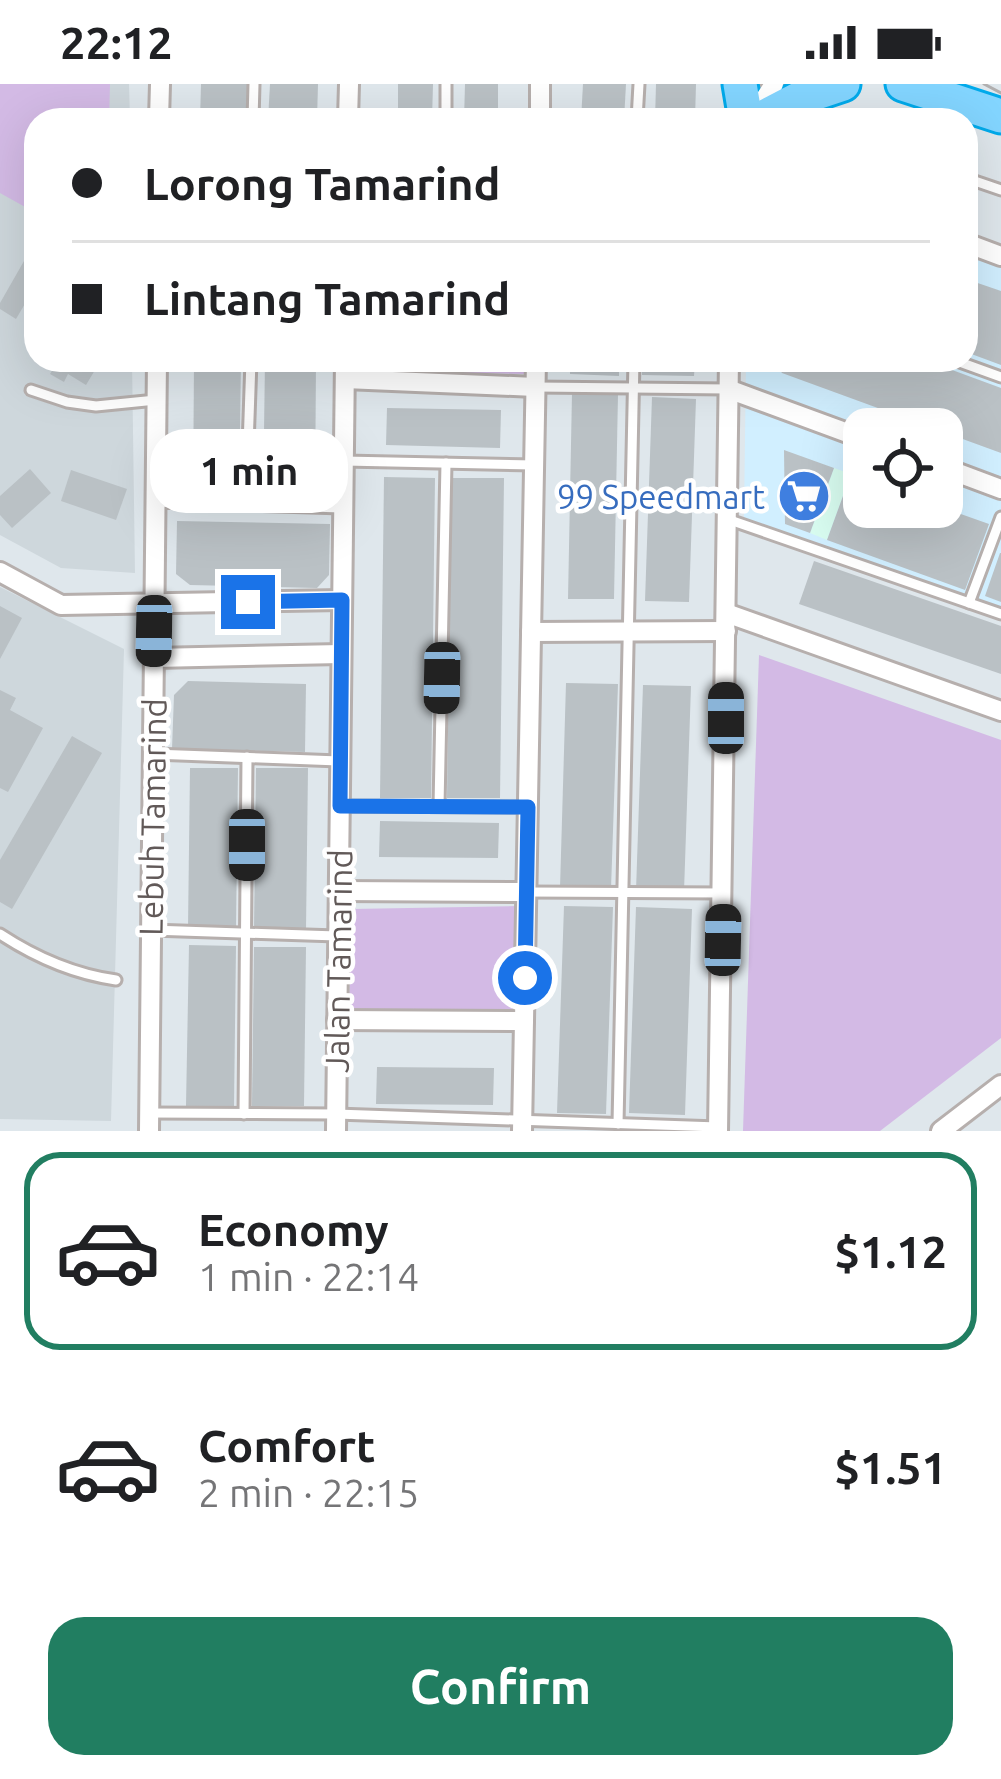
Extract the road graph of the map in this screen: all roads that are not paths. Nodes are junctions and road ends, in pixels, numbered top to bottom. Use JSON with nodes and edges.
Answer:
{"nodes":[{"id":1,"x":843,"y":84,"type":"edge"},
{"id":2,"x":903,"y":84,"type":"edge"},
{"id":3,"x":950,"y":84,"type":"edge"},
{"id":4,"x":778,"y":108,"type":"edge"},
{"id":5,"x":1001,"y":113,"type":"edge"},
{"id":6,"x":157,"y":372,"type":"edge"},
{"id":7,"x":251,"y":372,"type":"edge"},
{"id":8,"x":345,"y":372,"type":"edge"},
{"id":9,"x":367,"y":372,"type":"edge"},
{"id":10,"x":536,"y":372,"type":"edge"},
{"id":11,"x":634,"y":372,"type":"edge"},
{"id":12,"x":729,"y":372,"type":"edge"},
{"id":13,"x":535,"y":387,"type":"junction"},
{"id":14,"x":634,"y":388,"type":"junction"},
{"id":15,"x":728,"y":389,"type":"junction"},
{"id":16,"x":31,"y":390,"type":"dead end"},
{"id":17,"x":156,"y":400,"type":"junction"},
{"id":18,"x":843,"y":431,"type":"edge"},
{"id":19,"x":344,"y":461,"type":"junction"},
{"id":20,"x":446,"y":463,"type":"junction"},
{"id":21,"x":534,"y":465,"type":"junction"},
{"id":22,"x":963,"y":473,"type":"edge"},
{"id":23,"x":1000,"y":484,"type":"edge"},
{"id":24,"x":155,"y":502,"type":"junction"},
{"id":25,"x":246,"y":505,"type":"junction"},
{"id":26,"x":343,"y":508,"type":"junction"},
{"id":27,"x":1001,"y":518,"type":"edge"},
{"id":28,"x":727,"y":519,"type":"junction"},
{"id":29,"x":0,"y":572,"type":"edge"},
{"id":30,"x":342,"y":600,"type":"junction"},
{"id":31,"x":969,"y":603,"type":"junction"},
{"id":32,"x":154,"y":604,"type":"junction"},
{"id":33,"x":1001,"y":614,"type":"edge"},
{"id":34,"x":726,"y":622,"type":"junction"},
{"id":35,"x":630,"y":631,"type":"junction"},
{"id":36,"x":531,"y":632,"type":"junction"},
{"id":37,"x":341,"y":654,"type":"junction"},
{"id":38,"x":154,"y":658,"type":"junction"},
{"id":39,"x":1001,"y":712,"type":"edge"},
{"id":40,"x":153,"y":754,"type":"junction"},
{"id":41,"x":247,"y":757,"type":"junction"},
{"id":42,"x":340,"y":761,"type":"junction"},
{"id":43,"x":340,"y":806,"type":"junction"},
{"id":44,"x":439,"y":806,"type":"junction"},
{"id":45,"x":528,"y":807,"type":"junction"},
{"id":46,"x":338,"y":891,"type":"junction"},
{"id":47,"x":526,"y":892,"type":"junction"},
{"id":48,"x":624,"y":892,"type":"junction"},
{"id":49,"x":724,"y":893,"type":"junction"},
{"id":50,"x":151,"y":930,"type":"junction"},
{"id":51,"x":247,"y":933,"type":"junction"},
{"id":52,"x":0,"y":934,"type":"edge"},
{"id":53,"x":338,"y":936,"type":"junction"},
{"id":54,"x":116,"y":980,"type":"dead end"},
{"id":55,"x":337,"y":1021,"type":"junction"},
{"id":56,"x":524,"y":1021,"type":"junction"},
{"id":57,"x":1001,"y":1085,"type":"edge"},
{"id":58,"x":244,"y":1114,"type":"junction"},
{"id":59,"x":149,"y":1122,"type":"edge"},
{"id":60,"x":336,"y":1123,"type":"edge"},
{"id":61,"x":618,"y":1124,"type":"junction"},
{"id":62,"x":522,"y":1126,"type":"edge"},
{"id":63,"x":718,"y":1129,"type":"edge"},
{"id":64,"x":941,"y":1131,"type":"edge"}],
"edges":[{"from":1,"to":4,"type":"highway"},
{"from":2,"to":5,"type":"highway"},
{"from":3,"to":5,"type":"highway"},
{"from":6,"to":17,"type":"street","name":"Lebuh Tamarind"},
{"from":7,"to":25,"type":"lane"},
{"from":8,"to":19,"type":"street","name":"Jalan Tamarind"},
{"from":9,"to":13,"type":"street"},
{"from":10,"to":13,"type":"street"},
{"from":11,"to":14,"type":"lane"},
{"from":12,"to":15,"type":"street"},
{"from":13,"to":14,"type":"lane"},
{"from":13,"to":21,"type":"street"},
{"from":14,"to":15,"type":"lane"},
{"from":14,"to":35,"type":"lane"},
{"from":15,"to":18,"type":"street"},
{"from":15,"to":28,"type":"street"},
{"from":16,"to":17,"type":"lane"},
{"from":17,"to":24,"type":"street","name":"Lebuh Tamarind"},
{"from":19,"to":20,"type":"lane"},
{"from":19,"to":26,"type":"street","name":"Jalan Tamarind"},
{"from":20,"to":21,"type":"lane"},
{"from":20,"to":44,"type":"lane"},
{"from":21,"to":36,"type":"street"},
{"from":22,"to":23,"type":"street"},
{"from":24,"to":25,"type":"lane"},
{"from":24,"to":32,"type":"street","name":"Lebuh Tamarind"},
{"from":25,"to":26,"type":"lane"},
{"from":26,"to":30,"type":"street","name":"Jalan Tamarind"},
{"from":27,"to":31,"type":"lane"},
{"from":28,"to":31,"type":"lane"},
{"from":28,"to":34,"type":"street"},
{"from":29,"to":32,"type":"street"},
{"from":30,"to":32,"type":"street"},
{"from":30,"to":37,"type":"street","name":"Jalan Tamarind"},
{"from":31,"to":33,"type":"lane"},
{"from":32,"to":38,"type":"street","name":"Lebuh Tamarind"},
{"from":34,"to":35,"type":"street"},
{"from":34,"to":39,"type":"street"},
{"from":34,"to":49,"type":"street"},
{"from":35,"to":36,"type":"street"},
{"from":35,"to":48,"type":"lane"},
{"from":36,"to":45,"type":"street"},
{"from":37,"to":38,"type":"street"},
{"from":37,"to":42,"type":"street","name":"Jalan Tamarind"},
{"from":38,"to":40,"type":"street","name":"Lebuh Tamarind"},
{"from":40,"to":41,"type":"lane"},
{"from":40,"to":50,"type":"street","name":"Lebuh Tamarind"},
{"from":41,"to":42,"type":"lane"},
{"from":41,"to":51,"type":"lane"},
{"from":42,"to":43,"type":"street","name":"Jalan Tamarind"},
{"from":43,"to":44,"type":"lane"},
{"from":43,"to":46,"type":"street","name":"Jalan Tamarind"},
{"from":44,"to":45,"type":"lane"},
{"from":45,"to":47,"type":"street"},
{"from":46,"to":47,"type":"street"},
{"from":46,"to":53,"type":"street","name":"Jalan Tamarind"},
{"from":47,"to":48,"type":"lane"},
{"from":47,"to":56,"type":"street"},
{"from":48,"to":49,"type":"lane"},
{"from":48,"to":61,"type":"lane"},
{"from":49,"to":63,"type":"street"},
{"from":50,"to":51,"type":"lane"},
{"from":50,"to":59,"type":"street","name":"Lebuh Tamarind"},
{"from":51,"to":53,"type":"lane"},
{"from":51,"to":58,"type":"lane"},
{"from":52,"to":54,"type":"lane"},
{"from":53,"to":55,"type":"street","name":"Jalan Tamarind"},
{"from":55,"to":56,"type":"street"},
{"from":55,"to":60,"type":"street","name":"Jalan Tamarind"},
{"from":56,"to":62,"type":"street"},
{"from":57,"to":64,"type":"street"},
{"from":58,"to":59,"type":"lane"},
{"from":58,"to":60,"type":"lane"},
{"from":60,"to":62,"type":"lane"},
{"from":61,"to":62,"type":"lane"},
{"from":61,"to":63,"type":"lane"}]}
